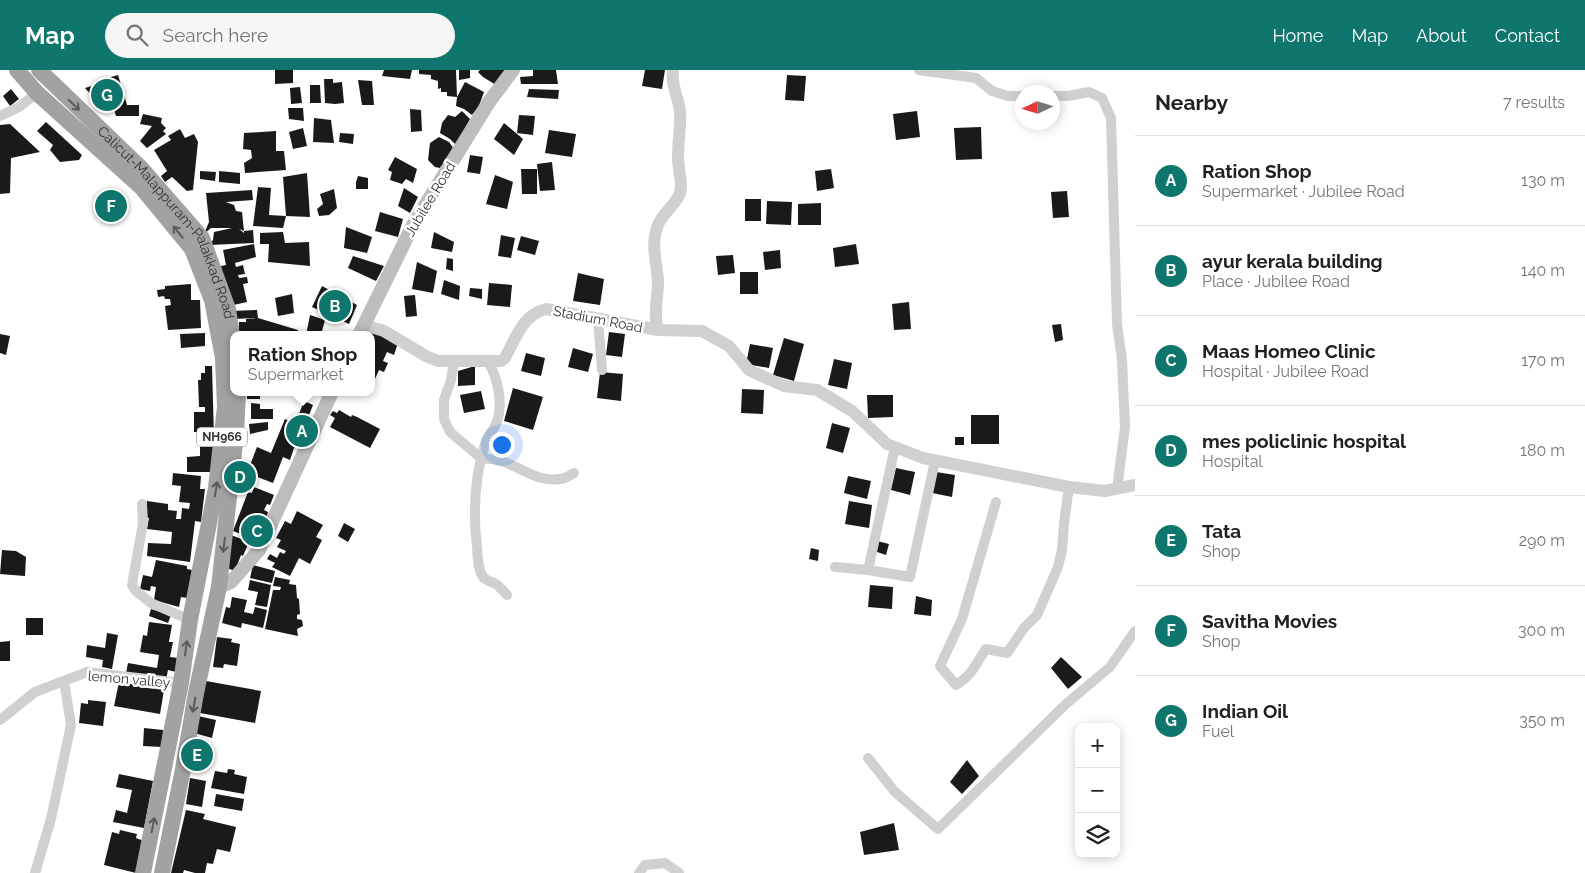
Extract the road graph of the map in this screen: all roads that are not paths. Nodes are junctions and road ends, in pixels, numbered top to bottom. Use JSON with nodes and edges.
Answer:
{"nodes":[{"id":1,"x":17,"y":70,"type":"edge"},
{"id":2,"x":39,"y":70,"type":"edge"},
{"id":3,"x":513,"y":70,"type":"edge"},
{"id":4,"x":673,"y":70,"type":"edge"},
{"id":5,"x":918,"y":70,"type":"edge"},
{"id":6,"x":38,"y":93,"type":"junction"},
{"id":7,"x":1015,"y":96,"type":"edge"},
{"id":8,"x":1060,"y":96,"type":"edge"},
{"id":9,"x":0,"y":116,"type":"edge"},
{"id":10,"x":598,"y":318,"type":"junction"},
{"id":11,"x":361,"y":330,"type":"edge"},
{"id":12,"x":658,"y":330,"type":"junction"},
{"id":13,"x":231,"y":331,"type":"edge"},
{"id":14,"x":454,"y":361,"type":"junction"},
{"id":15,"x":488,"y":361,"type":"junction"},
{"id":16,"x":602,"y":370,"type":"dead end"},
{"id":17,"x":238,"y":396,"type":"edge"},
{"id":18,"x":330,"y":396,"type":"edge"},
{"id":19,"x":895,"y":447,"type":"junction"},
{"id":20,"x":482,"y":458,"type":"junction"},
{"id":21,"x":935,"y":460,"type":"junction"},
{"id":22,"x":574,"y":473,"type":"dead end"},
{"id":23,"x":1135,"y":486,"type":"edge"},
{"id":24,"x":1069,"y":487,"type":"junction"},
{"id":25,"x":1117,"y":489,"type":"junction"},
{"id":26,"x":996,"y":502,"type":"dead end"},
{"id":27,"x":142,"y":504,"type":"dead end"},
{"id":28,"x":835,"y":567,"type":"dead end"},
{"id":29,"x":868,"y":570,"type":"junction"},
{"id":30,"x":198,"y":582,"type":"junction"},
{"id":31,"x":219,"y":587,"type":"junction"},
{"id":32,"x":506,"y":595,"type":"dead end"},
{"id":33,"x":190,"y":620,"type":"junction"},
{"id":34,"x":1135,"y":632,"type":"edge"},
{"id":35,"x":64,"y":681,"type":"junction"},
{"id":36,"x":181,"y":684,"type":"junction"},
{"id":37,"x":0,"y":720,"type":"edge"},
{"id":38,"x":868,"y":758,"type":"dead end"},
{"id":39,"x":35,"y":873,"type":"edge"},
{"id":40,"x":143,"y":873,"type":"edge"},
{"id":41,"x":162,"y":873,"type":"edge"},
{"id":42,"x":639,"y":873,"type":"edge"},
{"id":43,"x":679,"y":873,"type":"edge"}],
"edges":[{"from":1,"to":6,"type":"highway","number":"NH966"},
{"from":2,"to":13,"type":"highway","name":"Calicut-Malappuram-Palakkad Road","one_way":true},
{"from":3,"to":11,"type":"main road","name":"Jubilee Road"},
{"from":4,"to":12,"type":"street"},
{"from":5,"to":7,"type":"street"},
{"from":6,"to":9,"type":"street"},
{"from":30,"to":6,"type":"highway","number":"NH966","one_way":true},
{"from":8,"to":25,"type":"street"},
{"from":10,"to":12,"type":"street","name":"Stadium Road"},
{"from":10,"to":15,"type":"street","name":"Stadium Road"},
{"from":10,"to":16,"type":"street"},
{"from":11,"to":14,"type":"street","name":"Stadium Road"},
{"from":12,"to":19,"type":"street","name":"Stadium Road"},
{"from":14,"to":15,"type":"street","name":"Stadium Road"},
{"from":14,"to":20,"type":"street"},
{"from":15,"to":20,"type":"street"},
{"from":17,"to":31,"type":"highway","number":"NH966","one_way":true},
{"from":18,"to":31,"type":"main road"},
{"from":19,"to":21,"type":"street","name":"Stadium Road"},
{"from":19,"to":29,"type":"street"},
{"from":20,"to":22,"type":"street"},
{"from":20,"to":32,"type":"street"},
{"from":21,"to":24,"type":"street","name":"Stadium Road"},
{"from":21,"to":29,"type":"street"},
{"from":23,"to":25,"type":"street","name":"Stadium Road"},
{"from":24,"to":25,"type":"street","name":"Stadium Road"},
{"from":24,"to":26,"type":"street"},
{"from":27,"to":33,"type":"street"},
{"from":28,"to":29,"type":"street"},
{"from":30,"to":31,"type":"highway"},
{"from":30,"to":33,"type":"highway","number":"NH966"},
{"from":31,"to":41,"type":"highway","number":"NH966","one_way":true},
{"from":36,"to":33,"type":"highway","number":"NH966","one_way":true},
{"from":34,"to":38,"type":"street"},
{"from":35,"to":36,"type":"street","name":"lemon valley"},
{"from":35,"to":37,"type":"street","name":"lemon valley"},
{"from":35,"to":39,"type":"street"},
{"from":40,"to":36,"type":"highway","number":"NH966","one_way":true},
{"from":42,"to":43,"type":"street"}]}
